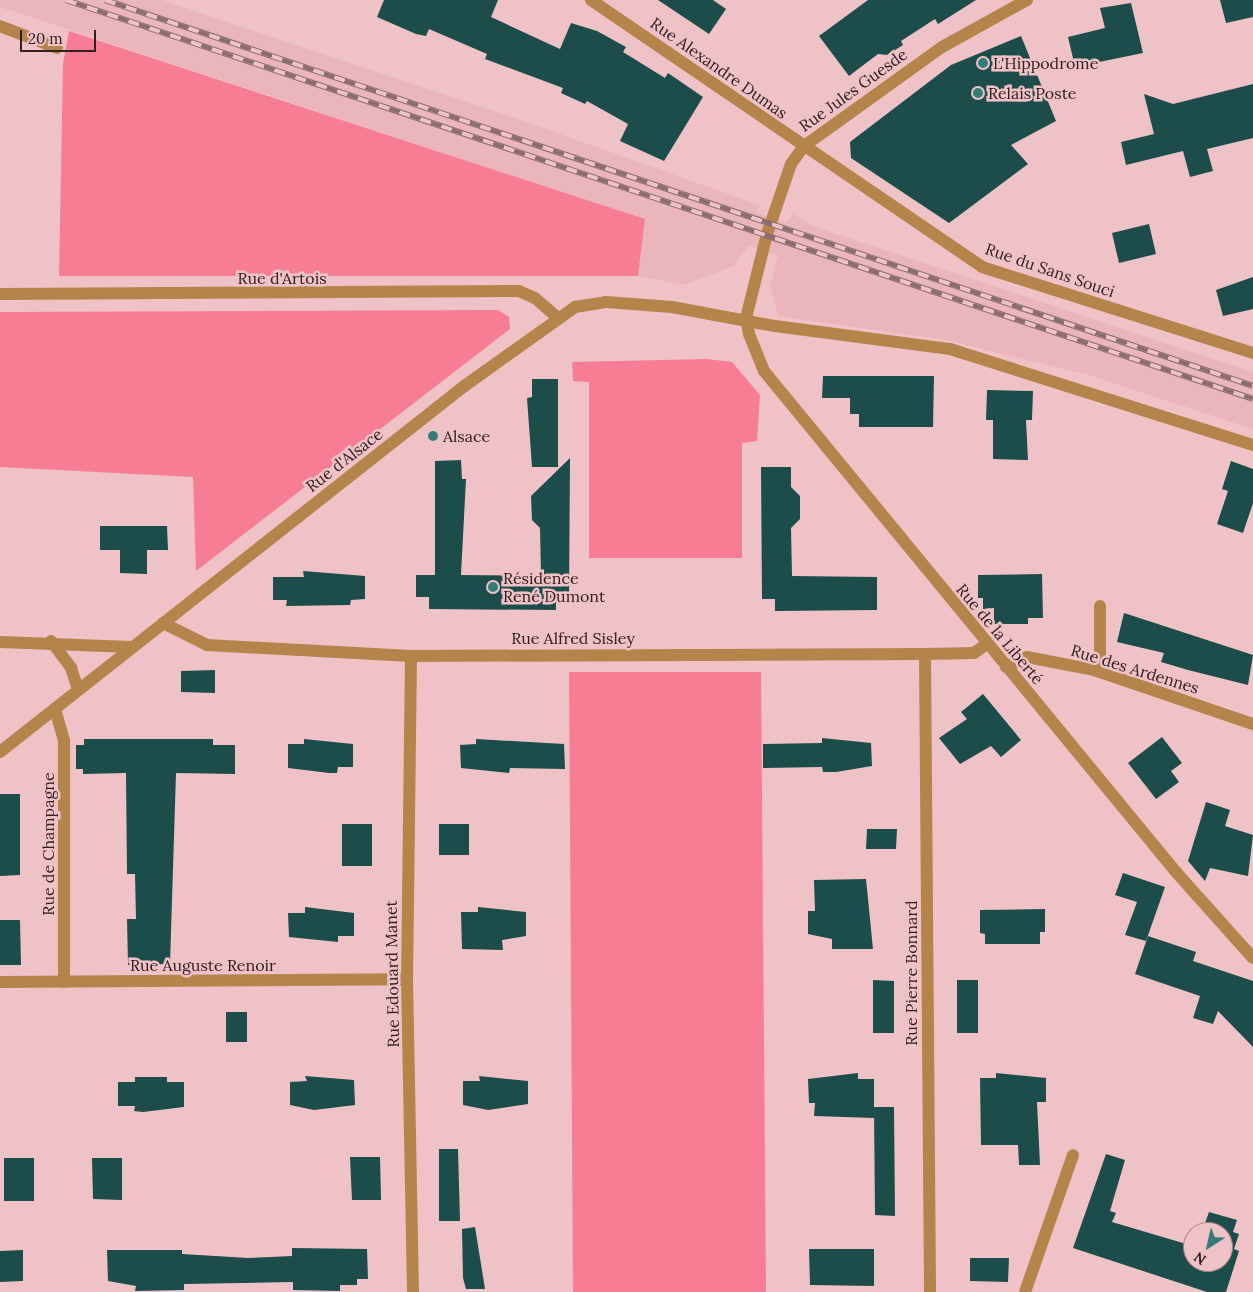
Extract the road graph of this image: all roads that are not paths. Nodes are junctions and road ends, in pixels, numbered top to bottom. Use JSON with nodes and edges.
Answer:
{"nodes":[{"id":1,"x":591,"y":0,"type":"edge"},
{"id":2,"x":1027,"y":0,"type":"edge"},
{"id":3,"x":0,"y":26,"type":"edge"},
{"id":4,"x":57,"y":48,"type":"dead end"},
{"id":5,"x":804,"y":146,"type":"junction"},
{"id":6,"x":0,"y":294,"type":"edge"},
{"id":7,"x":556,"y":317,"type":"junction"},
{"id":8,"x":746,"y":318,"type":"junction"},
{"id":9,"x":1253,"y":353,"type":"edge"},
{"id":10,"x":1253,"y":445,"type":"edge"},
{"id":11,"x":1100,"y":606,"type":"dead end"},
{"id":12,"x":163,"y":623,"type":"junction"},
{"id":13,"x":50,"y":641,"type":"junction"},
{"id":14,"x":0,"y":642,"type":"edge"},
{"id":15,"x":987,"y":644,"type":"junction"},
{"id":16,"x":131,"y":647,"type":"junction"},
{"id":17,"x":924,"y":654,"type":"junction"},
{"id":18,"x":411,"y":656,"type":"junction"},
{"id":19,"x":1006,"y":667,"type":"junction"},
{"id":20,"x":1094,"y":670,"type":"junction"},
{"id":21,"x":78,"y":690,"type":"junction"},
{"id":22,"x":55,"y":709,"type":"junction"},
{"id":23,"x":1253,"y":724,"type":"edge"},
{"id":24,"x":0,"y":752,"type":"edge"},
{"id":25,"x":1253,"y":958,"type":"edge"},
{"id":26,"x":407,"y":979,"type":"junction"},
{"id":27,"x":0,"y":982,"type":"edge"},
{"id":28,"x":64,"y":982,"type":"junction"},
{"id":29,"x":1073,"y":1155,"type":"dead end"},
{"id":30,"x":413,"y":1292,"type":"edge"},
{"id":31,"x":930,"y":1292,"type":"edge"},
{"id":32,"x":1025,"y":1292,"type":"edge"}],
"edges":[{"from":1,"to":5,"type":"street","name":"Rue Alexandre Dumas"},
{"from":2,"to":5,"type":"street","name":"Rue Jules Guesde"},
{"from":3,"to":4,"type":"street"},
{"from":5,"to":8,"type":"street","name":"Rue Jules Guesde"},
{"from":5,"to":9,"type":"street","name":"Rue du Sans Souci"},
{"from":6,"to":7,"type":"street","name":"Rue d'Artois"},
{"from":7,"to":8,"type":"street","name":"Rue d'Alsace"},
{"from":7,"to":12,"type":"street","name":"Rue d'Alsace"},
{"from":8,"to":10,"type":"street","name":"Rue d'Alsace"},
{"from":8,"to":15,"type":"street","name":"Rue de la Liberté"},
{"from":11,"to":20,"type":"street"},
{"from":12,"to":16,"type":"street","name":"Rue d'Alsace"},
{"from":12,"to":18,"type":"street","name":"Rue Alfred Sisley"},
{"from":13,"to":14,"type":"street"},
{"from":13,"to":16,"type":"street"},
{"from":13,"to":21,"type":"street"},
{"from":15,"to":17,"type":"street","name":"Rue Alfred Sisley"},
{"from":15,"to":19,"type":"street","name":"Rue de la Liberté"},
{"from":16,"to":21,"type":"street","name":"Rue d'Alsace"},
{"from":17,"to":18,"type":"street","name":"Rue Alfred Sisley"},
{"from":17,"to":31,"type":"street","name":"Rue Pierre Bonnard"},
{"from":18,"to":26,"type":"street","name":"Rue Edouard Manet"},
{"from":19,"to":20,"type":"street","name":"Rue des Ardennes"},
{"from":19,"to":25,"type":"street","name":"Rue de la Liberté"},
{"from":20,"to":23,"type":"street","name":"Rue des Ardennes"},
{"from":21,"to":22,"type":"street","name":"Rue d'Alsace"},
{"from":22,"to":24,"type":"street","name":"Rue d'Alsace"},
{"from":22,"to":28,"type":"street","name":"Rue de Champagne"},
{"from":26,"to":28,"type":"street","name":"Rue Auguste Renoir"},
{"from":26,"to":30,"type":"street","name":"Rue Edouard Manet"},
{"from":27,"to":28,"type":"street","name":"Rue Auguste Renoir"},
{"from":29,"to":32,"type":"street"}]}
